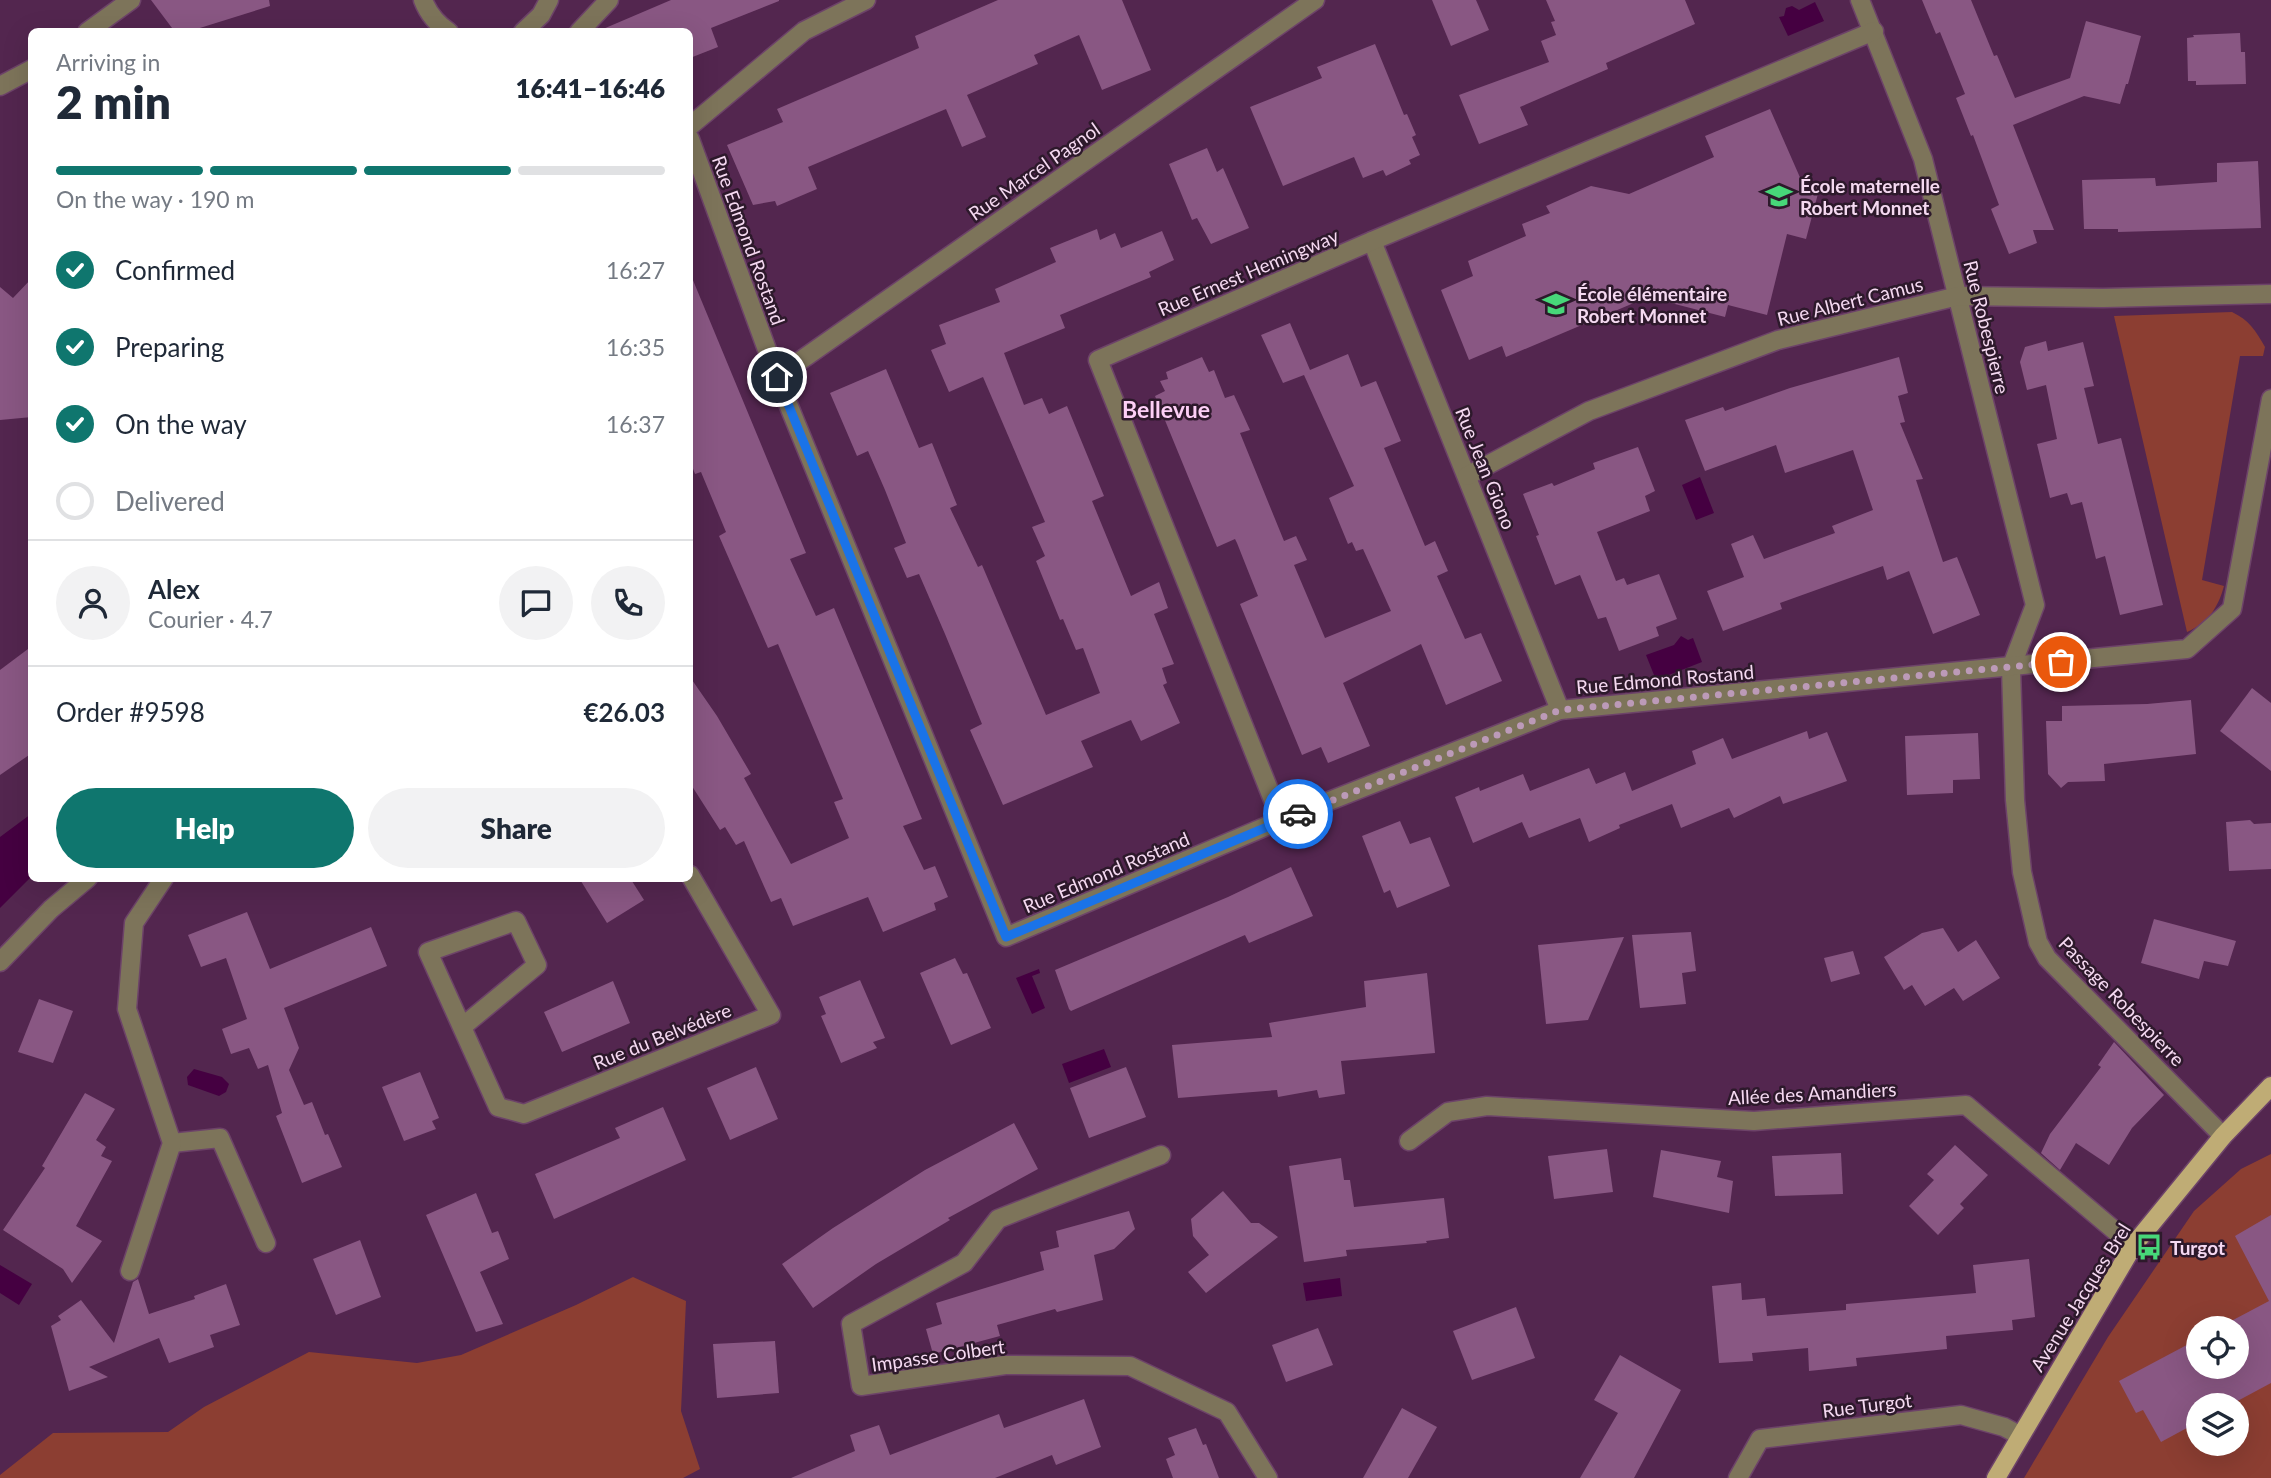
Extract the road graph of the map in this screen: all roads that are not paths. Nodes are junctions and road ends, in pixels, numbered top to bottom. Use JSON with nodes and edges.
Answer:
{"nodes":[{"id":1,"x":131,"y":0,"type":"edge"},
{"id":2,"x":423,"y":0,"type":"edge"},
{"id":3,"x":549,"y":0,"type":"edge"},
{"id":4,"x":609,"y":0,"type":"edge"},
{"id":5,"x":866,"y":0,"type":"edge"},
{"id":6,"x":1315,"y":0,"type":"edge"},
{"id":7,"x":1860,"y":0,"type":"edge"},
{"id":8,"x":92,"y":28,"type":"edge"},
{"id":9,"x":444,"y":28,"type":"edge"},
{"id":10,"x":527,"y":28,"type":"edge"},
{"id":11,"x":583,"y":28,"type":"edge"},
{"id":12,"x":1874,"y":31,"type":"junction"},
{"id":13,"x":28,"y":71,"type":"edge"},
{"id":14,"x":0,"y":86,"type":"edge"},
{"id":15,"x":693,"y":123,"type":"edge"},
{"id":16,"x":693,"y":147,"type":"edge"},
{"id":17,"x":1372,"y":241,"type":"junction"},
{"id":18,"x":2271,"y":294,"type":"edge"},
{"id":19,"x":1958,"y":296,"type":"junction"},
{"id":20,"x":777,"y":377,"type":"junction"},
{"id":21,"x":2271,"y":399,"type":"edge"},
{"id":22,"x":1468,"y":476,"type":"junction"},
{"id":23,"x":2011,"y":668,"type":"junction"},
{"id":24,"x":1560,"y":710,"type":"junction"},
{"id":25,"x":1281,"y":820,"type":"junction"},
{"id":26,"x":693,"y":880,"type":"edge"},
{"id":27,"x":83,"y":882,"type":"edge"},
{"id":28,"x":161,"y":882,"type":"edge"},
{"id":29,"x":0,"y":962,"type":"edge"},
{"id":30,"x":462,"y":1027,"type":"junction"},
{"id":31,"x":2271,"y":1086,"type":"edge"},
{"id":32,"x":2223,"y":1136,"type":"junction"},
{"id":33,"x":1409,"y":1142,"type":"dead end"},
{"id":34,"x":172,"y":1143,"type":"junction"},
{"id":35,"x":1161,"y":1155,"type":"dead end"},
{"id":36,"x":266,"y":1243,"type":"dead end"},
{"id":37,"x":2133,"y":1246,"type":"junction"},
{"id":38,"x":130,"y":1271,"type":"dead end"},
{"id":39,"x":2020,"y":1435,"type":"junction"},
{"id":40,"x":1268,"y":1478,"type":"edge"},
{"id":41,"x":1738,"y":1478,"type":"edge"},
{"id":42,"x":1996,"y":1478,"type":"edge"}],
"edges":[{"from":1,"to":8,"type":"street"},
{"from":2,"to":9,"type":"street"},
{"from":3,"to":10,"type":"street"},
{"from":4,"to":11,"type":"street"},
{"from":5,"to":15,"type":"street"},
{"from":6,"to":20,"type":"street","name":"Rue Marcel Pagnol"},
{"from":7,"to":12,"type":"street","name":"Rue Robespierre"},
{"from":12,"to":17,"type":"street","name":"Rue Ernest Hemingway"},
{"from":12,"to":19,"type":"street","name":"Rue Robespierre"},
{"from":13,"to":14,"type":"street"},
{"from":16,"to":20,"type":"street","name":"Rue Edmond Rostand"},
{"from":17,"to":22,"type":"street","name":"Rue Jean Giono"},
{"from":17,"to":25,"type":"street","name":"Rue Ernest Hemingway"},
{"from":18,"to":19,"type":"street","name":"Rue Albert Camus"},
{"from":19,"to":22,"type":"street","name":"Rue Albert Camus"},
{"from":19,"to":23,"type":"street","name":"Rue Robespierre"},
{"from":20,"to":25,"type":"street","name":"Rue Edmond Rostand"},
{"from":21,"to":23,"type":"street","name":"Rue Edmond Rostand"},
{"from":22,"to":24,"type":"street","name":"Rue Jean Giono"},
{"from":23,"to":24,"type":"street","name":"Rue Edmond Rostand"},
{"from":23,"to":32,"type":"street","name":"Passage Robespierre"},
{"from":24,"to":25,"type":"street","name":"Rue Edmond Rostand"},
{"from":26,"to":30,"type":"street","name":"Rue du Belvédère"},
{"from":27,"to":29,"type":"street"},
{"from":28,"to":34,"type":"street"},
{"from":30,"to":30,"type":"street","name":"Rue du Belvédère"},
{"from":31,"to":32,"type":"main road","name":"Avenue Jacques Brel"},
{"from":32,"to":37,"type":"main road","name":"Avenue Jacques Brel"},
{"from":33,"to":37,"type":"street","name":"Allée des Amandiers"},
{"from":34,"to":36,"type":"street"},
{"from":34,"to":38,"type":"street"},
{"from":35,"to":40,"type":"street","name":"Impasse Colbert"},
{"from":37,"to":39,"type":"main road","name":"Avenue Jacques Brel"},
{"from":39,"to":41,"type":"street","name":"Rue Turgot"},
{"from":39,"to":42,"type":"main road","name":"Avenue Jacques Brel"}]}
